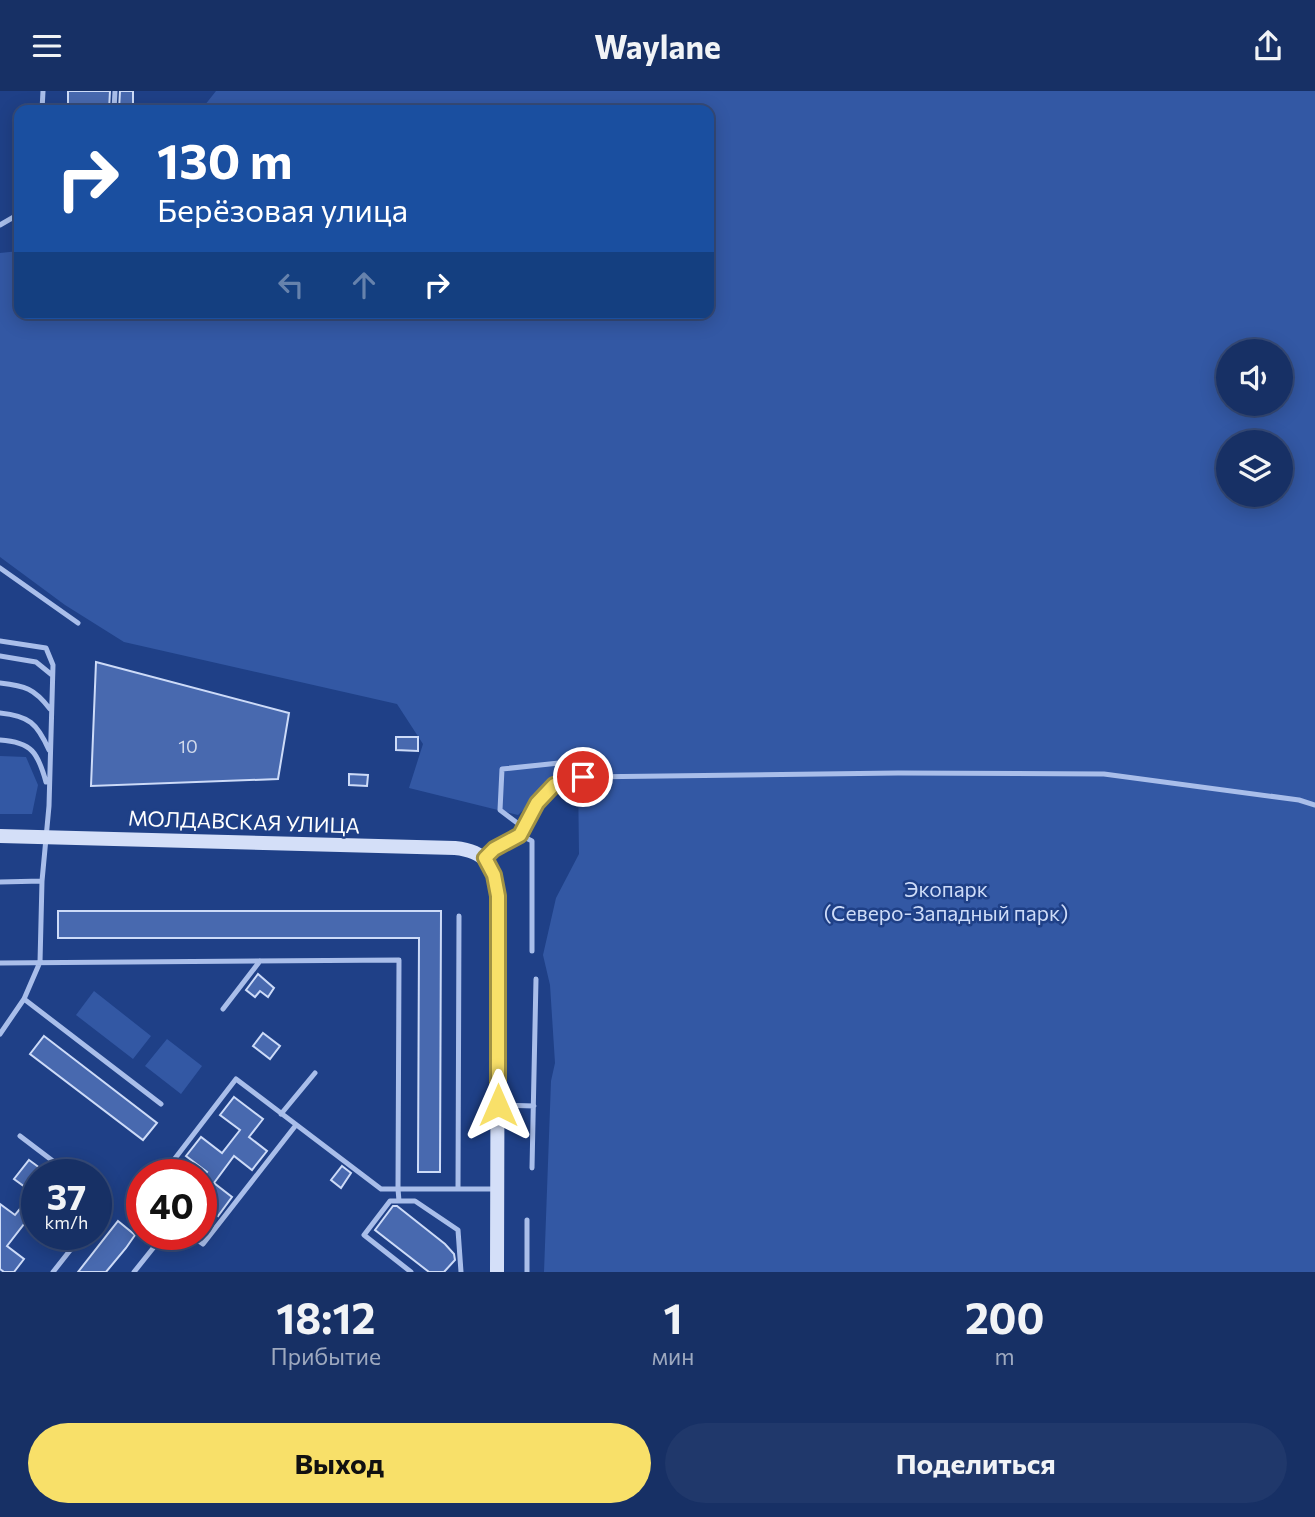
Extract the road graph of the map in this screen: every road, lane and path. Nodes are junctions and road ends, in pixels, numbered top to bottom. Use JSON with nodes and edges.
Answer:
{"nodes":[{"id":1,"x":0,"y":568,"type":"edge"},
{"id":2,"x":78,"y":623,"type":"dead end"},
{"id":3,"x":0,"y":641,"type":"edge"},
{"id":4,"x":0,"y":656,"type":"edge"},
{"id":5,"x":52,"y":675,"type":"junction"},
{"id":6,"x":0,"y":683,"type":"edge"},
{"id":7,"x":51,"y":711,"type":"junction"},
{"id":8,"x":0,"y":713,"type":"edge"},
{"id":9,"x":0,"y":740,"type":"edge"},
{"id":10,"x":50,"y":750,"type":"junction"},
{"id":11,"x":559,"y":763,"type":"dead end"},
{"id":12,"x":48,"y":789,"type":"junction"},
{"id":13,"x":1315,"y":804,"type":"edge"},
{"id":14,"x":524,"y":828,"type":"junction"},
{"id":15,"x":520,"y":835,"type":"junction"},
{"id":16,"x":0,"y":836,"type":"edge"},
{"id":17,"x":46,"y":836,"type":"junction"},
{"id":18,"x":485,"y":858,"type":"junction"},
{"id":19,"x":42,"y":881,"type":"junction"},
{"id":20,"x":0,"y":882,"type":"edge"},
{"id":21,"x":459,"y":916,"type":"dead end"},
{"id":22,"x":532,"y":951,"type":"dead end"},
{"id":23,"x":260,"y":961,"type":"junction"},
{"id":24,"x":40,"y":962,"type":"junction"},
{"id":25,"x":0,"y":963,"type":"edge"},
{"id":26,"x":536,"y":979,"type":"dead end"},
{"id":27,"x":24,"y":999,"type":"junction"},
{"id":28,"x":223,"y":1009,"type":"dead end"},
{"id":29,"x":2,"y":1026,"type":"edge"},
{"id":30,"x":0,"y":1034,"type":"edge"},
{"id":31,"x":315,"y":1073,"type":"dead end"},
{"id":32,"x":161,"y":1104,"type":"dead end"},
{"id":33,"x":498,"y":1105,"type":"junction"},
{"id":34,"x":534,"y":1106,"type":"junction"},
{"id":35,"x":281,"y":1114,"type":"junction"},
{"id":36,"x":296,"y":1125,"type":"junction"},
{"id":37,"x":20,"y":1136,"type":"dead end"},
{"id":38,"x":50,"y":1159,"type":"edge"},
{"id":39,"x":175,"y":1159,"type":"edge"},
{"id":40,"x":532,"y":1168,"type":"dead end"},
{"id":41,"x":398,"y":1189,"type":"junction"},
{"id":42,"x":458,"y":1189,"type":"junction"},
{"id":43,"x":498,"y":1189,"type":"junction"},
{"id":44,"x":399,"y":1201,"type":"junction"},
{"id":45,"x":527,"y":1220,"type":"dead end"},
{"id":46,"x":217,"y":1226,"type":"edge"},
{"id":47,"x":70,"y":1250,"type":"edge"},
{"id":48,"x":152,"y":1250,"type":"edge"},
{"id":49,"x":53,"y":1272,"type":"edge"},
{"id":50,"x":134,"y":1272,"type":"edge"},
{"id":51,"x":411,"y":1272,"type":"edge"},
{"id":52,"x":461,"y":1272,"type":"edge"},
{"id":53,"x":497,"y":1272,"type":"edge"},
{"id":54,"x":527,"y":1272,"type":"edge"}],
"edges":[{"from":1,"to":2,"type":"lane"},
{"from":3,"to":5,"type":"lane"},
{"from":4,"to":5,"type":"lane"},
{"from":5,"to":7,"type":"lane"},
{"from":6,"to":7,"type":"lane"},
{"from":7,"to":10,"type":"lane"},
{"from":8,"to":10,"type":"lane"},
{"from":9,"to":12,"type":"lane"},
{"from":10,"to":12,"type":"lane"},
{"from":11,"to":14,"type":"lane"},
{"from":12,"to":17,"type":"lane"},
{"from":13,"to":14,"type":"lane"},
{"from":14,"to":15,"type":"lane"},
{"from":15,"to":18,"type":"lane"},
{"from":15,"to":22,"type":"lane"},
{"from":16,"to":17,"type":"street","name":"МОЛДАВСКАЯ УЛИЦА"},
{"from":17,"to":18,"type":"street","name":"МОЛДАВСКАЯ УЛИЦА"},
{"from":17,"to":19,"type":"lane"},
{"from":18,"to":33,"type":"street"},
{"from":19,"to":20,"type":"lane"},
{"from":19,"to":24,"type":"lane"},
{"from":21,"to":42,"type":"lane"},
{"from":23,"to":24,"type":"lane"},
{"from":23,"to":28,"type":"lane"},
{"from":23,"to":41,"type":"lane"},
{"from":24,"to":25,"type":"lane"},
{"from":24,"to":27,"type":"lane"},
{"from":26,"to":34,"type":"lane"},
{"from":27,"to":29,"type":"lane"},
{"from":27,"to":32,"type":"lane"},
{"from":29,"to":30,"type":"lane"},
{"from":31,"to":35,"type":"lane"},
{"from":33,"to":34,"type":"lane"},
{"from":33,"to":43,"type":"street"},
{"from":34,"to":40,"type":"lane"},
{"from":35,"to":36,"type":"lane"},
{"from":35,"to":39,"type":"lane"},
{"from":36,"to":41,"type":"lane"},
{"from":36,"to":46,"type":"lane"},
{"from":37,"to":38,"type":"lane"},
{"from":41,"to":42,"type":"lane"},
{"from":41,"to":44,"type":"lane"},
{"from":42,"to":43,"type":"lane"},
{"from":43,"to":53,"type":"street"},
{"from":44,"to":51,"type":"lane"},
{"from":44,"to":52,"type":"lane"},
{"from":45,"to":54,"type":"lane"},
{"from":47,"to":49,"type":"lane"},
{"from":48,"to":50,"type":"lane"}]}
